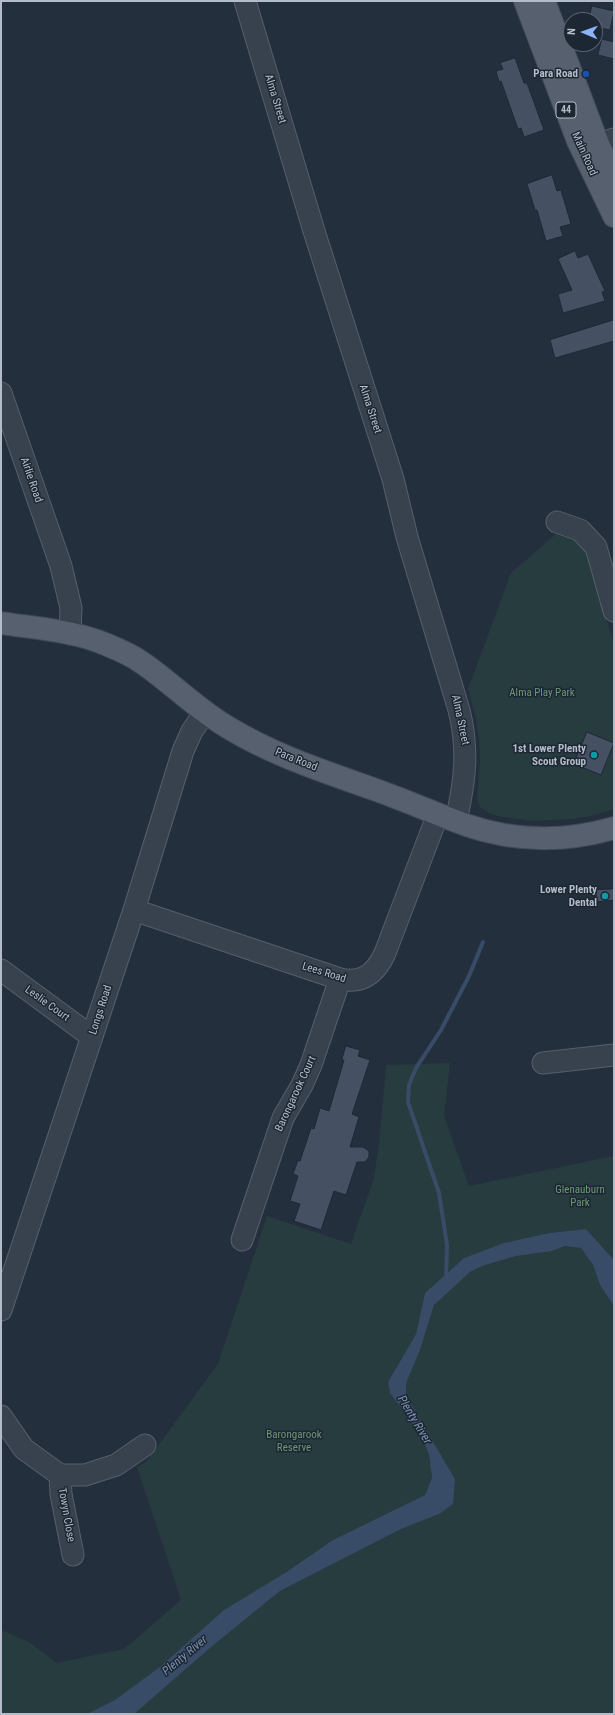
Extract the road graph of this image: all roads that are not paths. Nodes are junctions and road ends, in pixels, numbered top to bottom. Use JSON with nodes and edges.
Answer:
{"nodes":[{"id":1,"x":245,"y":1,"type":"edge"},
{"id":2,"x":525,"y":1,"type":"edge"},
{"id":3,"x":544,"y":1,"type":"edge"},
{"id":4,"x":606,"y":141,"type":"edge"},
{"id":5,"x":614,"y":177,"type":"edge"},
{"id":6,"x":614,"y":216,"type":"edge"},
{"id":7,"x":1,"y":393,"type":"edge"},
{"id":8,"x":557,"y":522,"type":"dead end"},
{"id":9,"x":614,"y":611,"type":"edge"},
{"id":10,"x":1,"y":622,"type":"edge"},
{"id":11,"x":78,"y":636,"type":"junction"},
{"id":12,"x":205,"y":712,"type":"junction"},
{"id":13,"x":447,"y":817,"type":"junction"},
{"id":14,"x":614,"y":828,"type":"edge"},
{"id":15,"x":134,"y":910,"type":"junction"},
{"id":16,"x":1,"y":970,"type":"edge"},
{"id":17,"x":340,"y":979,"type":"junction"},
{"id":18,"x":92,"y":1037,"type":"junction"},
{"id":19,"x":614,"y":1056,"type":"edge"},
{"id":20,"x":543,"y":1063,"type":"dead end"},
{"id":21,"x":249,"y":1236,"type":"dead end"},
{"id":22,"x":1,"y":1310,"type":"edge"},
{"id":23,"x":1,"y":1416,"type":"edge"},
{"id":24,"x":145,"y":1446,"type":"dead end"},
{"id":25,"x":60,"y":1475,"type":"junction"},
{"id":26,"x":73,"y":1555,"type":"dead end"}],
"edges":[{"from":1,"to":13,"type":"street","name":"Alma Street"},
{"from":2,"to":6,"type":"main road","name":"Main Road","number":"44"},
{"from":3,"to":4,"type":"main road","name":"Main Road","number":"44"},
{"from":4,"to":5,"type":"main road","name":"Main Road","number":"44"},
{"from":7,"to":11,"type":"street","name":"Airlie Road"},
{"from":8,"to":9,"type":"street"},
{"from":10,"to":11,"type":"main road","name":"Para Road"},
{"from":11,"to":12,"type":"main road","name":"Para Road"},
{"from":12,"to":13,"type":"main road","name":"Para Road"},
{"from":12,"to":15,"type":"street","name":"Longs Road"},
{"from":13,"to":14,"type":"main road","name":"Para Road"},
{"from":13,"to":17,"type":"street","name":"Lees Road"},
{"from":15,"to":17,"type":"street","name":"Lees Road"},
{"from":15,"to":18,"type":"street","name":"Longs Road"},
{"from":16,"to":18,"type":"street","name":"Leslie Court"},
{"from":17,"to":21,"type":"street","name":"Barongarook Court"},
{"from":18,"to":22,"type":"street","name":"Longs Road"},
{"from":19,"to":20,"type":"street"},
{"from":23,"to":25,"type":"street"},
{"from":24,"to":25,"type":"street"},
{"from":25,"to":26,"type":"street","name":"Towyn Close"}]}
